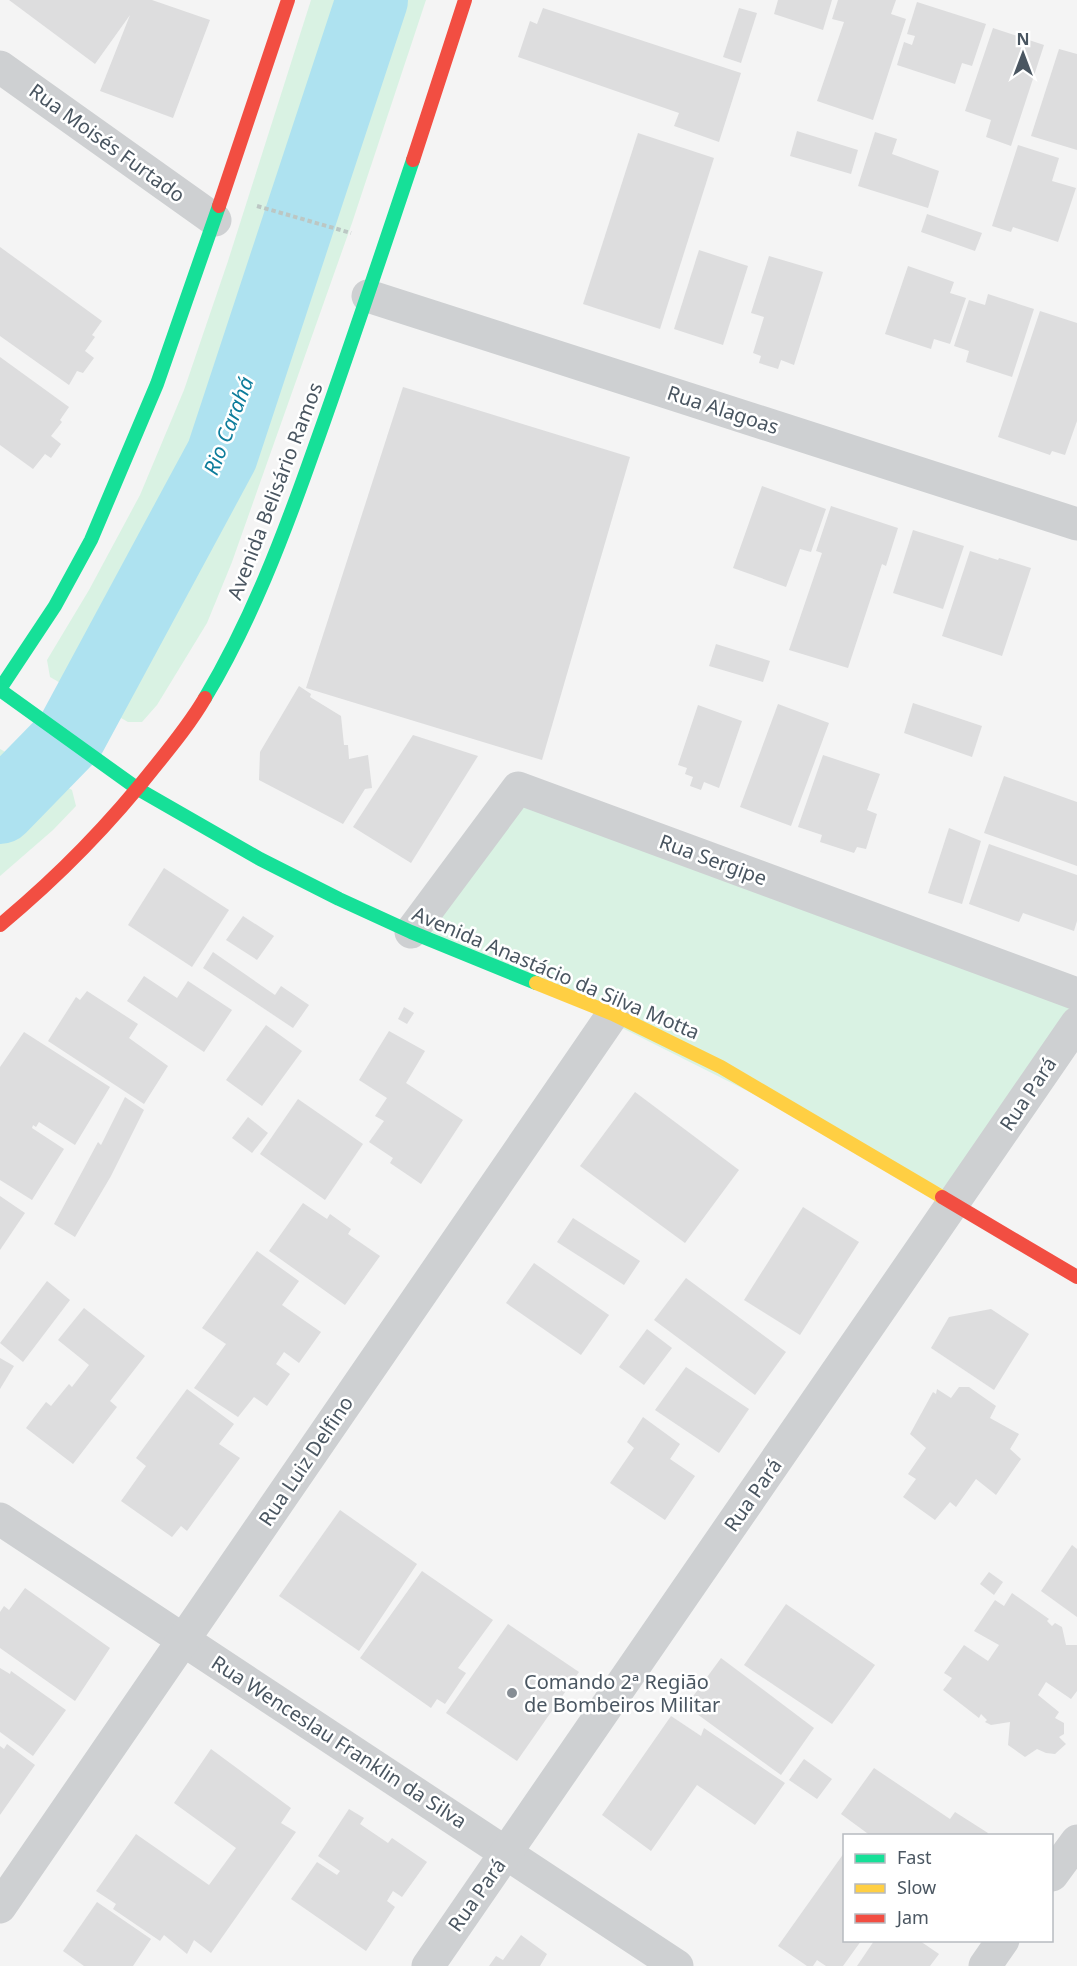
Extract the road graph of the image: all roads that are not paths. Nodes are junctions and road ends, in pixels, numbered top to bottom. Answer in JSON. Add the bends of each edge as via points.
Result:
{"nodes":[{"id":1,"x":288,"y":0,"type":"edge"},
{"id":2,"x":465,"y":0,"type":"edge"},
{"id":3,"x":0,"y":67,"type":"edge"},
{"id":4,"x":214,"y":220,"type":"junction"},
{"id":5,"x":368,"y":296,"type":"junction"},
{"id":6,"x":1077,"y":524,"type":"edge"},
{"id":7,"x":0,"y":690,"type":"edge"},
{"id":8,"x":138,"y":789,"type":"junction"},
{"id":9,"x":0,"y":925,"type":"edge"},
{"id":10,"x":411,"y":932,"type":"junction"},
{"id":11,"x":1077,"y":994,"type":"edge"},
{"id":12,"x":612,"y":1014,"type":"junction"},
{"id":13,"x":1077,"y":1023,"type":"edge"},
{"id":14,"x":953,"y":1203,"type":"junction"},
{"id":15,"x":1077,"y":1277,"type":"edge"},
{"id":16,"x":0,"y":1519,"type":"edge"},
{"id":17,"x":184,"y":1640,"type":"junction"},
{"id":18,"x":1077,"y":1841,"type":"edge"},
{"id":19,"x":506,"y":1853,"type":"junction"},
{"id":20,"x":1053,"y":1874,"type":"edge"},
{"id":21,"x":0,"y":1907,"type":"edge"},
{"id":22,"x":1002,"y":1942,"type":"edge"},
{"id":23,"x":428,"y":1966,"type":"edge"},
{"id":24,"x":677,"y":1966,"type":"edge"},
{"id":25,"x":985,"y":1966,"type":"edge"}],
"edges":[{"from":1,"to":4,"type":"main road"},
{"from":2,"to":5,"type":"main road","name":"Avenida Belisário Ramos"},
{"from":3,"to":4,"type":"street","name":"Rua Moisés Furtado"},
{"from":4,"to":7,"type":"main road","via":[[157,384],[91,540],[56,606]]},
{"from":5,"to":6,"type":"street","name":"Rua Alagoas"},
{"from":5,"to":8,"type":"main road","name":"Avenida Belisário Ramos","via":[[276,554],[235,648],[196,714]]},
{"from":7,"to":8,"type":"main road","name":"Avenida Anastácio da Silva Motta"},
{"from":8,"to":9,"type":"main road","name":"Avenida Belisário Ramos","via":[[84,850]]},
{"from":8,"to":10,"type":"main road","name":"Avenida Anastácio da Silva Motta","via":[[260,859]]},
{"from":10,"to":11,"type":"street","name":"Rua Sergipe","via":[[518,788]]},
{"from":10,"to":12,"type":"main road","name":"Avenida Anastácio da Silva Motta"},
{"from":12,"to":14,"type":"main road","name":"Avenida Anastácio da Silva Motta","via":[[721,1067]]},
{"from":12,"to":17,"type":"street","name":"Rua Luiz Delfino"},
{"from":13,"to":14,"type":"street","name":"Rua Pará"},
{"from":14,"to":15,"type":"main road","name":"Avenida Anastácio da Silva Motta"},
{"from":14,"to":19,"type":"street","name":"Rua Pará"},
{"from":16,"to":17,"type":"street","name":"Rua Wenceslau Franklin da Silva"},
{"from":17,"to":19,"type":"street","name":"Rua Wenceslau Franklin da Silva"},
{"from":17,"to":21,"type":"street","name":"Rua Luiz Delfino"},
{"from":18,"to":20,"type":"street"},
{"from":19,"to":23,"type":"street","name":"Rua Pará"},
{"from":19,"to":24,"type":"street","name":"Rua Wenceslau Franklin da Silva"},
{"from":22,"to":25,"type":"street"}]}
